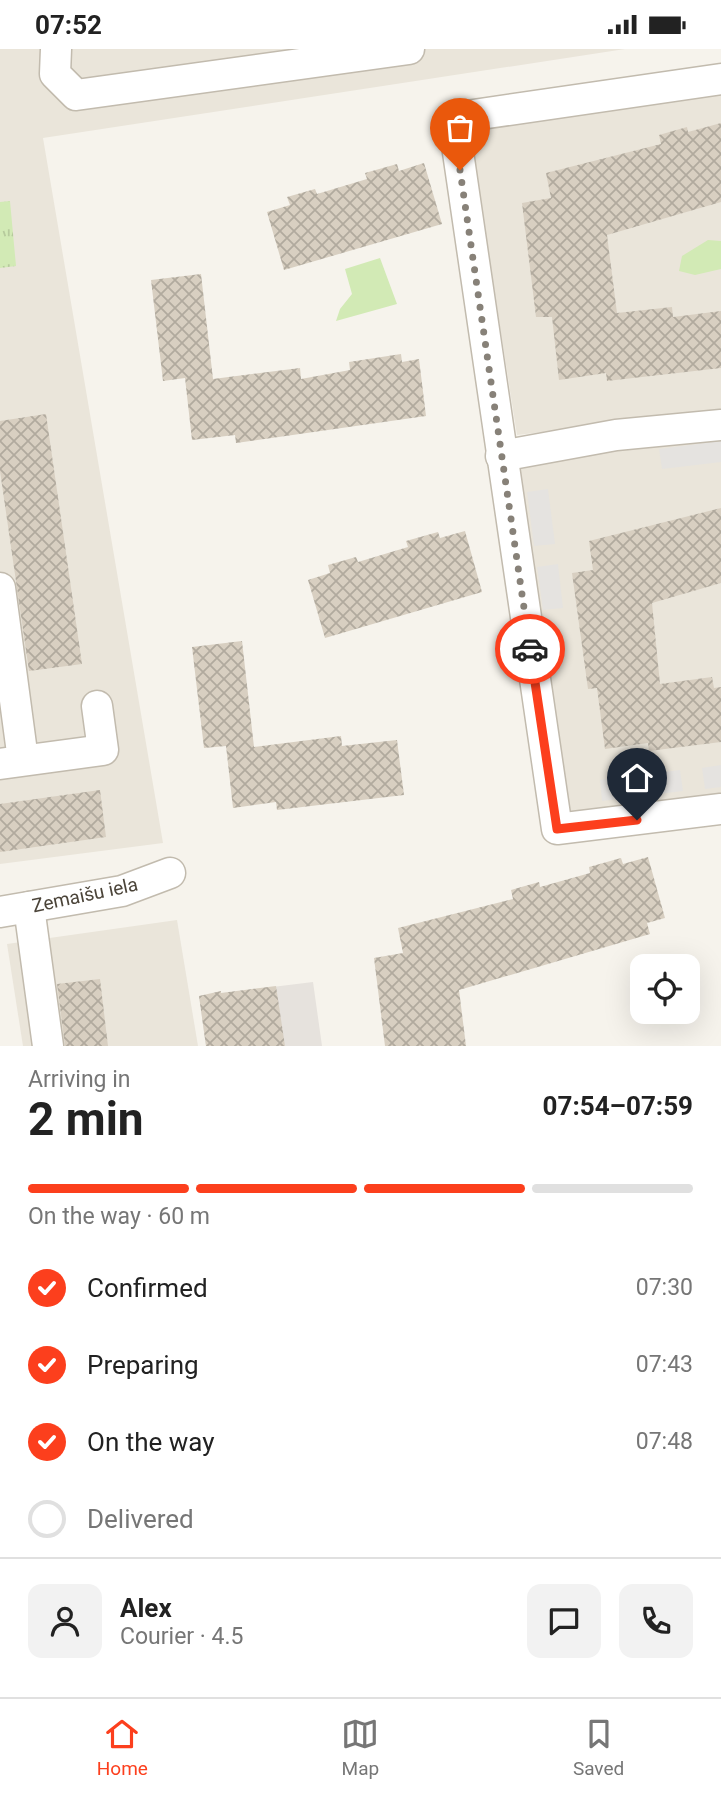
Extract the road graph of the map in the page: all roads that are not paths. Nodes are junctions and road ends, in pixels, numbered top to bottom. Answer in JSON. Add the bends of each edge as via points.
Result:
{"nodes":[{"id":1,"x":56,"y":49,"type":"edge"},
{"id":2,"x":409,"y":49,"type":"edge"},
{"id":3,"x":721,"y":79,"type":"edge"},
{"id":4,"x":721,"y":425,"type":"edge"},
{"id":5,"x":501,"y":456,"type":"junction"},
{"id":6,"x":0,"y":588,"type":"edge"},
{"id":7,"x":97,"y":706,"type":"dead end"},
{"id":8,"x":12,"y":762,"type":"edge"},
{"id":9,"x":721,"y":809,"type":"edge"},
{"id":10,"x":170,"y":873,"type":"dead end"},
{"id":11,"x":29,"y":907,"type":"junction"},
{"id":12,"x":0,"y":912,"type":"edge"},
{"id":13,"x":48,"y":1046,"type":"edge"}],
"edges":[{"from":1,"to":2,"type":"street","via":[[55,74],[76,95]]},
{"from":3,"to":5,"type":"street","via":[[453,118]]},
{"from":4,"to":5,"type":"street","via":[[616,435]]},
{"from":5,"to":9,"type":"street","via":[[557,829]]},
{"from":6,"to":8,"type":"street"},
{"from":7,"to":8,"type":"street","via":[[103,750]]},
{"from":10,"to":11,"type":"street","name":"Zemaišu iela","via":[[122,891]]},
{"from":11,"to":12,"type":"street","name":"Zemaišu iela"},
{"from":11,"to":13,"type":"street"}]}
